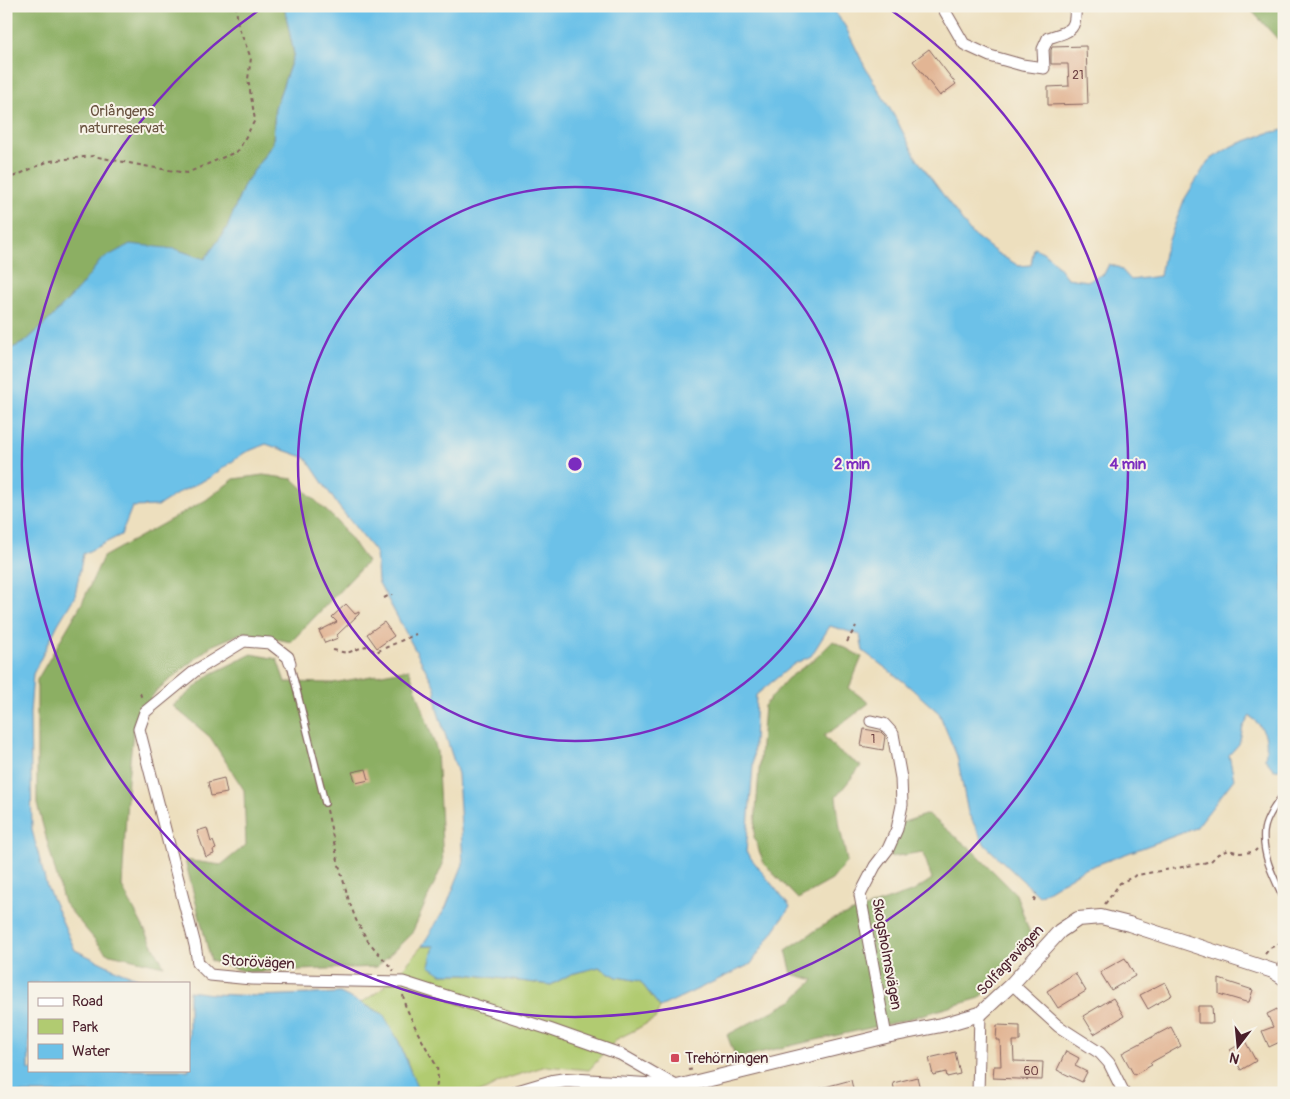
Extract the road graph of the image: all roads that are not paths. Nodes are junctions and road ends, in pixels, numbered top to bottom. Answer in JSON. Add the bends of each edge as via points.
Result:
{"nodes":[{"id":1,"x":942,"y":6,"type":"edge"},
{"id":2,"x":1075,"y":6,"type":"edge"},
{"id":3,"x":290,"y":663,"type":"joint"},
{"id":4,"x":871,"y":721,"type":"dead end"},
{"id":5,"x":1284,"y":794,"type":"edge"},
{"id":6,"x":325,"y":803,"type":"road end"},
{"id":7,"x":1284,"y":899,"type":"edge"},
{"id":8,"x":1282,"y":971,"type":"edge"},
{"id":9,"x":1012,"y":984,"type":"junction"},
{"id":10,"x":980,"y":1014,"type":"junction"},
{"id":11,"x":886,"y":1036,"type":"junction"},
{"id":12,"x":679,"y":1090,"type":"edge"},
{"id":13,"x":516,"y":1093,"type":"edge"},
{"id":14,"x":978,"y":1093,"type":"edge"},
{"id":15,"x":1124,"y":1093,"type":"edge"}],
"edges":[{"from":1,"to":2,"type":"street","via":[[964,44],[990,56],[1044,68],[1043,49],[1048,38],[1072,29],[1076,20]]},
{"from":3,"to":6,"type":"lane"},
{"from":3,"to":12,"type":"street","name":"Storövägen","via":[[288,657],[270,643],[244,641],[195,671],[145,712],[139,729],[198,963],[210,975],[251,979],[403,982],[620,1054]]},
{"from":4,"to":11,"type":"street","name":"Skogsholmsvägen","via":[[884,724],[893,734],[902,796],[897,829],[860,895]]},
{"from":5,"to":7,"type":"lane","via":[[1272,810],[1264,830],[1266,858]]},
{"from":8,"to":9,"type":"street","name":"Solfagravägen","via":[[1098,917],[1078,919],[1060,931]]},
{"from":9,"to":10,"type":"street","name":"Solfagravägen"},
{"from":9,"to":15,"type":"street","via":[[1058,1026],[1100,1053],[1109,1063]]},
{"from":10,"to":11,"type":"street","name":"Solfagravägen"},
{"from":10,"to":14,"type":"street"},
{"from":11,"to":12,"type":"street","name":"Solfagravägen"},
{"from":12,"to":13,"type":"street","name":"Solfagravägen","via":[[566,1080]]}]}
